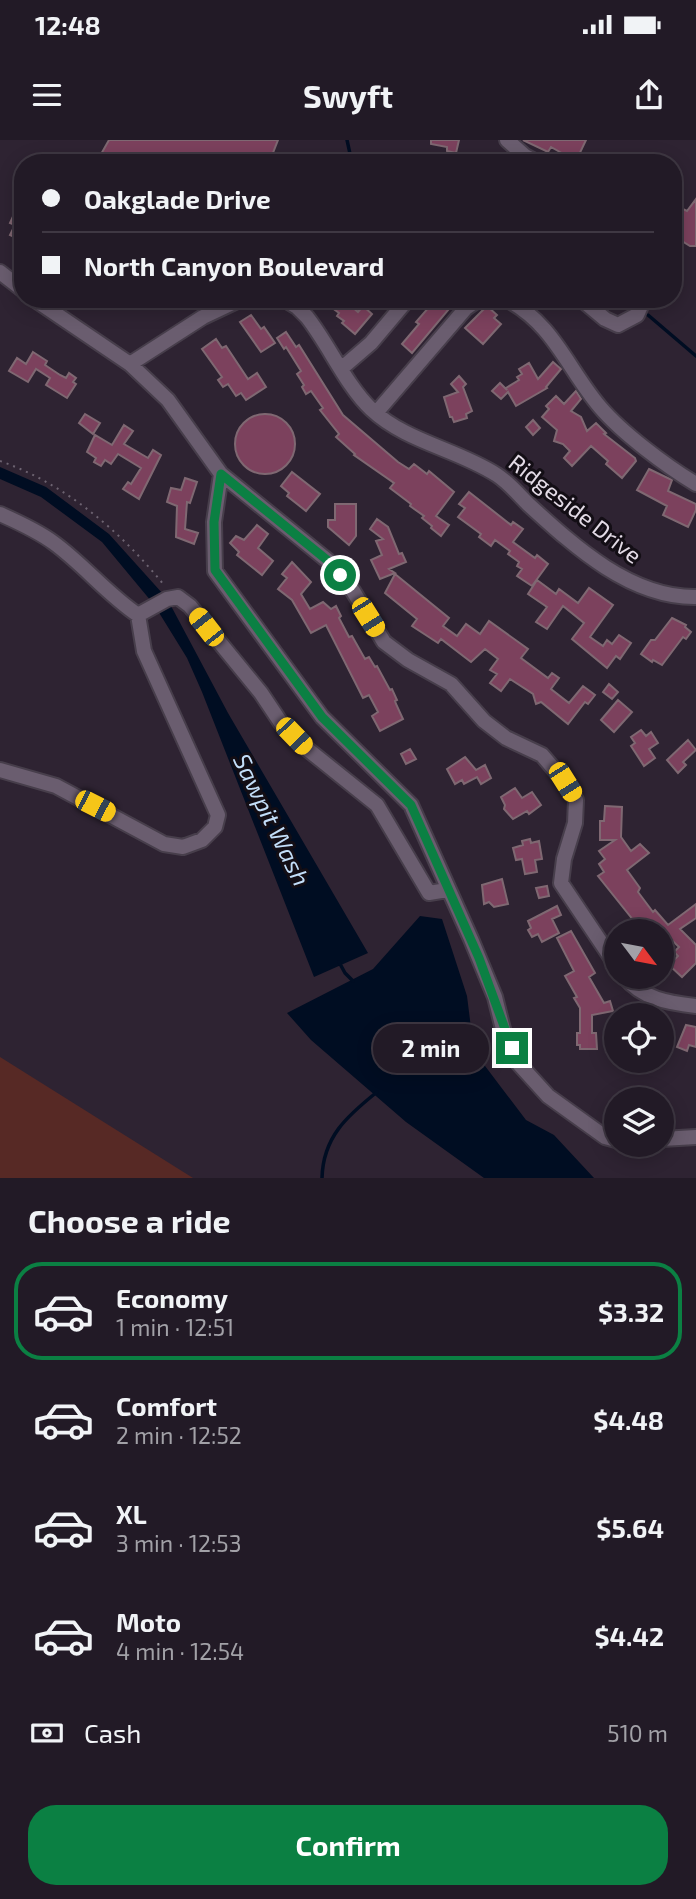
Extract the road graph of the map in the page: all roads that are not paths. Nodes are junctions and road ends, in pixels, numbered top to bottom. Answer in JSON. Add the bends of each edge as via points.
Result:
{"nodes":[{"id":1,"x":507,"y":140,"type":"edge"},
{"id":2,"x":522,"y":154,"type":"edge"},
{"id":3,"x":0,"y":272,"type":"edge"},
{"id":4,"x":14,"y":283,"type":"edge"},
{"id":5,"x":47,"y":308,"type":"edge"},
{"id":6,"x":220,"y":308,"type":"edge"},
{"id":7,"x":298,"y":308,"type":"edge"},
{"id":8,"x":400,"y":308,"type":"edge"},
{"id":9,"x":466,"y":308,"type":"edge"},
{"id":10,"x":522,"y":308,"type":"edge"},
{"id":11,"x":591,"y":308,"type":"edge"},
{"id":12,"x":640,"y":308,"type":"edge"},
{"id":13,"x":130,"y":364,"type":"junction"},
{"id":14,"x":342,"y":368,"type":"junction"},
{"id":15,"x":376,"y":413,"type":"junction"},
{"id":16,"x":221,"y":474,"type":"junction"},
{"id":17,"x":696,"y":484,"type":"edge"},
{"id":18,"x":243,"y":491,"type":"junction"},
{"id":19,"x":216,"y":509,"type":"junction"},
{"id":20,"x":0,"y":514,"type":"edge"},
{"id":21,"x":696,"y":597,"type":"edge"},
{"id":22,"x":138,"y":615,"type":"junction"},
{"id":23,"x":0,"y":770,"type":"edge"},
{"id":24,"x":447,"y":890,"type":"junction"},
{"id":25,"x":604,"y":947,"type":"edge"},
{"id":26,"x":635,"y":989,"type":"edge"},
{"id":27,"x":696,"y":1006,"type":"edge"},
{"id":28,"x":604,"y":1136,"type":"edge"},
{"id":29,"x":696,"y":1137,"type":"edge"},
{"id":30,"x":674,"y":1138,"type":"edge"}],
"edges":[{"from":1,"to":2,"type":"street"},
{"from":3,"to":4,"type":"street"},
{"from":5,"to":13,"type":"street"},
{"from":6,"to":13,"type":"street"},
{"from":7,"to":14,"type":"street","name":"Ridgeside Drive"},
{"from":8,"to":14,"type":"street"},
{"from":9,"to":15,"type":"street"},
{"from":10,"to":17,"type":"street","via":[[553,337],[602,409]]},
{"from":11,"to":12,"type":"street","via":[[618,325],[637,315]]},
{"from":13,"to":16,"type":"street","via":[[168,400]]},
{"from":14,"to":15,"type":"street","name":"Ridgeside Drive"},
{"from":15,"to":21,"type":"street","name":"Ridgeside Drive","via":[[401,430],[497,475],[562,534],[622,579],[643,588]]},
{"from":16,"to":18,"type":"street"},
{"from":16,"to":19,"type":"street"},
{"from":18,"to":19,"type":"street"},
{"from":18,"to":25,"type":"street","via":[[327,560],[353,591],[384,642],[451,684],[484,721],[506,738],[542,755],[565,782],[576,800],[561,883]]},
{"from":19,"to":24,"type":"street","via":[[215,570],[322,717],[411,805]]},
{"from":20,"to":22,"type":"street","via":[[52,542]]},
{"from":22,"to":23,"type":"street","via":[[144,651],[218,815],[215,827],[184,847],[164,844],[56,786]]},
{"from":22,"to":24,"type":"street","via":[[166,601],[190,606],[281,723],[377,805],[429,893]]},
{"from":24,"to":28,"type":"street","via":[[519,1064],[548,1096]]},
{"from":26,"to":27,"type":"street","via":[[659,1000]]},
{"from":29,"to":30,"type":"street"}]}
